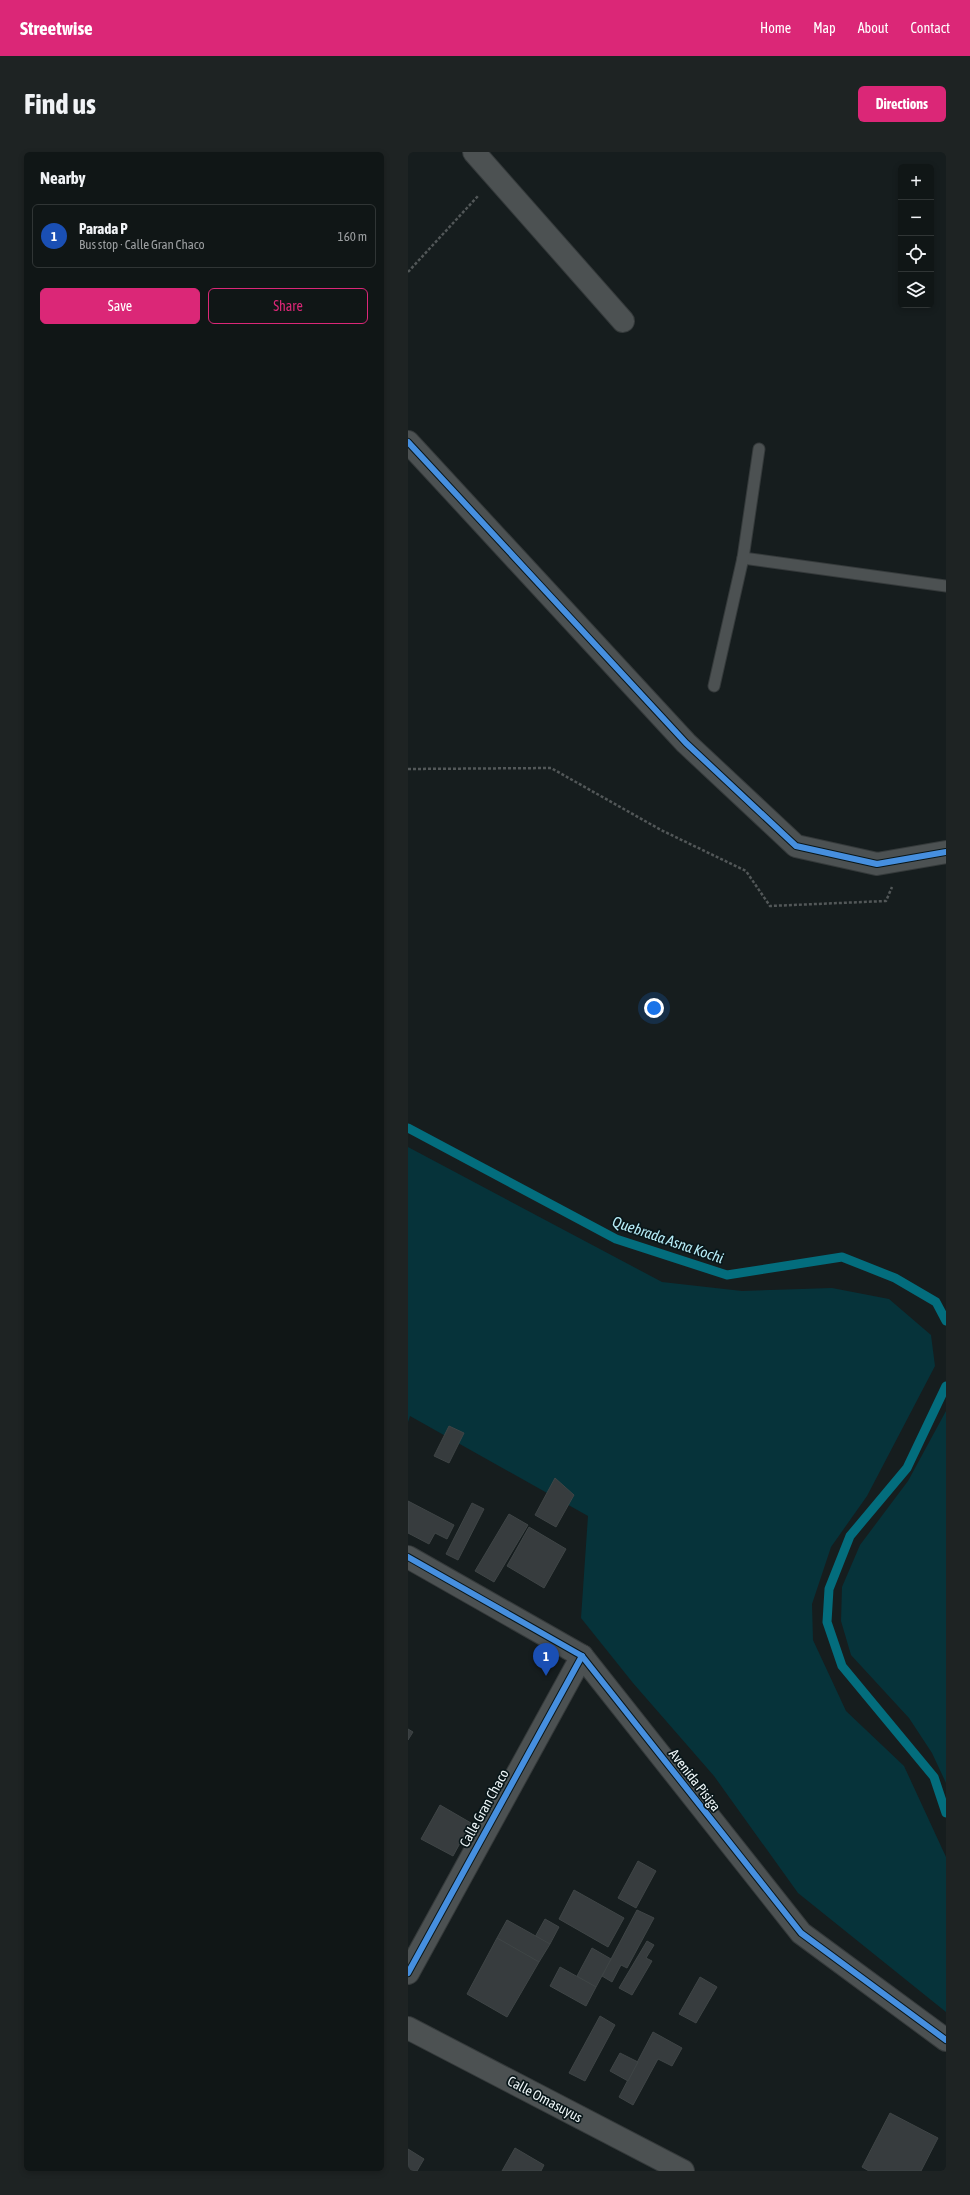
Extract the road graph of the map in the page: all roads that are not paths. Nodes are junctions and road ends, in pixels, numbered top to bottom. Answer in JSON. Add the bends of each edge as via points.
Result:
{"nodes":[{"id":1,"x":474,"y":152,"type":"edge"},
{"id":2,"x":623,"y":321,"type":"dead end"},
{"id":3,"x":408,"y":442,"type":"edge"},
{"id":4,"x":759,"y":449,"type":"dead end"},
{"id":5,"x":743,"y":558,"type":"junction"},
{"id":6,"x":946,"y":586,"type":"edge"},
{"id":7,"x":714,"y":686,"type":"dead end"},
{"id":8,"x":946,"y":852,"type":"edge"},
{"id":9,"x":408,"y":1557,"type":"edge"},
{"id":10,"x":582,"y":1656,"type":"junction"},
{"id":11,"x":408,"y":1972,"type":"edge"},
{"id":12,"x":408,"y":2028,"type":"edge"},
{"id":13,"x":946,"y":2040,"type":"edge"},
{"id":14,"x":683,"y":2171,"type":"edge"}],
"edges":[{"from":1,"to":2,"type":"street"},
{"from":3,"to":8,"type":"street","via":[[686,743],[796,846],[878,864]]},
{"from":4,"to":5,"type":"lane"},
{"from":5,"to":6,"type":"lane"},
{"from":5,"to":7,"type":"lane"},
{"from":9,"to":10,"type":"street","name":"Avenida Pisiga"},
{"from":10,"to":11,"type":"street","name":"Calle Gran Chaco"},
{"from":10,"to":13,"type":"street","name":"Avenida Pisiga","via":[[802,1933]]},
{"from":12,"to":14,"type":"street","name":"Calle Omasuyus"}]}
